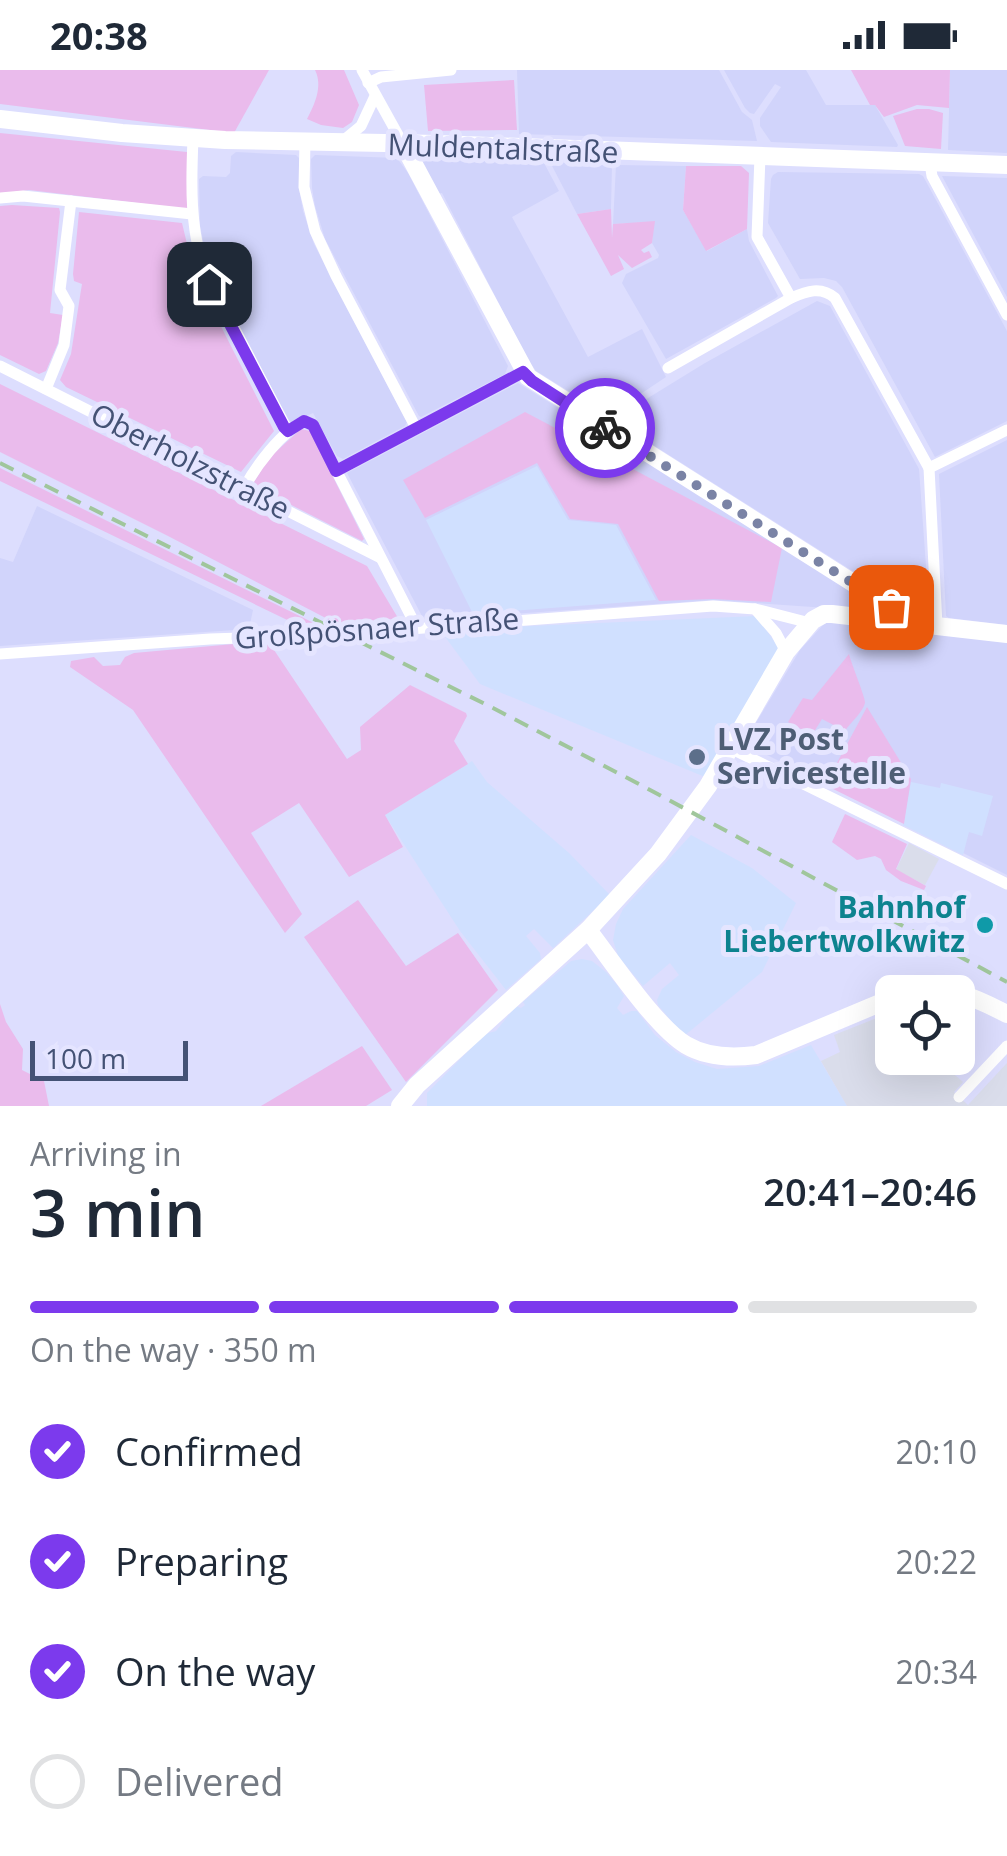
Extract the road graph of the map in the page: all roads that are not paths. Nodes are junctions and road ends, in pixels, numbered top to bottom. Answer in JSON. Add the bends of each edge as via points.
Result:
{"nodes":[{"id":1,"x":362,"y":70,"type":"edge"},
{"id":2,"x":452,"y":70,"type":"edge"},
{"id":3,"x":368,"y":83,"type":"junction"},
{"id":4,"x":375,"y":96,"type":"junction"},
{"id":5,"x":0,"y":119,"type":"edge"},
{"id":6,"x":193,"y":139,"type":"junction"},
{"id":7,"x":305,"y":142,"type":"junction"},
{"id":8,"x":338,"y":144,"type":"junction"},
{"id":9,"x":403,"y":144,"type":"junction"},
{"id":10,"x":760,"y":156,"type":"junction"},
{"id":11,"x":930,"y":163,"type":"junction"},
{"id":12,"x":1007,"y":165,"type":"edge"},
{"id":13,"x":0,"y":198,"type":"edge"},
{"id":14,"x":71,"y":200,"type":"junction"},
{"id":15,"x":192,"y":214,"type":"junction"},
{"id":16,"x":791,"y":298,"type":"junction"},
{"id":17,"x":1007,"y":316,"type":"edge"},
{"id":18,"x":0,"y":366,"type":"edge"},
{"id":19,"x":668,"y":368,"type":"dead end"},
{"id":20,"x":523,"y":372,"type":"junction"},
{"id":21,"x":46,"y":389,"type":"junction"},
{"id":22,"x":416,"y":428,"type":"junction"},
{"id":23,"x":1007,"y":430,"type":"edge"},
{"id":24,"x":288,"y":431,"type":"junction"},
{"id":25,"x":929,"y":468,"type":"junction"},
{"id":26,"x":336,"y":471,"type":"junction"},
{"id":27,"x":244,"y":488,"type":"junction"},
{"id":28,"x":379,"y":557,"type":"junction"},
{"id":29,"x":755,"y":608,"type":"junction"},
{"id":30,"x":905,"y":621,"type":"junction"},
{"id":31,"x":810,"y":623,"type":"junction"},
{"id":32,"x":937,"y":626,"type":"junction"},
{"id":33,"x":417,"y":628,"type":"junction"},
{"id":34,"x":1007,"y":634,"type":"edge"},
{"id":35,"x":786,"y":652,"type":"junction"},
{"id":36,"x":0,"y":654,"type":"edge"},
{"id":37,"x":730,"y":748,"type":"junction"},
{"id":38,"x":1007,"y":884,"type":"edge"},
{"id":39,"x":588,"y":930,"type":"junction"},
{"id":40,"x":975,"y":1000,"type":"edge"},
{"id":41,"x":875,"y":1005,"type":"edge"},
{"id":42,"x":1007,"y":1014,"type":"edge"},
{"id":43,"x":1007,"y":1046,"type":"edge"},
{"id":44,"x":959,"y":1097,"type":"dead end"},
{"id":45,"x":400,"y":1106,"type":"edge"}],
"edges":[{"from":1,"to":3,"type":"street"},
{"from":2,"to":3,"type":"street"},
{"from":3,"to":4,"type":"street"},
{"from":4,"to":8,"type":"street","via":[[361,126]]},
{"from":4,"to":9,"type":"street"},
{"from":5,"to":6,"type":"street","name":"Muldentalstraße"},
{"from":6,"to":7,"type":"street","name":"Muldentalstraße"},
{"from":6,"to":15,"type":"street"},
{"from":7,"to":8,"type":"street","name":"Muldentalstraße"},
{"from":7,"to":22,"type":"street","via":[[304,187],[316,231]]},
{"from":8,"to":9,"type":"street","name":"Muldentalstraße"},
{"from":9,"to":10,"type":"street","name":"Muldentalstraße"},
{"from":9,"to":20,"type":"street"},
{"from":10,"to":11,"type":"street","name":"Muldentalstraße"},
{"from":10,"to":16,"type":"street","via":[[758,237]]},
{"from":11,"to":12,"type":"street","name":"Muldentalstraße"},
{"from":11,"to":17,"type":"street"},
{"from":13,"to":14,"type":"street"},
{"from":14,"to":15,"type":"street"},
{"from":14,"to":21,"type":"street","via":[[60,290],[69,306],[64,345]]},
{"from":15,"to":24,"type":"street","via":[[209,284]]},
{"from":16,"to":19,"type":"street"},
{"from":16,"to":25,"type":"street","via":[[814,290],[835,298]]},
{"from":18,"to":21,"type":"street","name":"Oberholzstraße"},
{"from":20,"to":22,"type":"street"},
{"from":20,"to":30,"type":"street"},
{"from":21,"to":27,"type":"street","name":"Oberholzstraße"},
{"from":22,"to":26,"type":"street"},
{"from":23,"to":25,"type":"street"},
{"from":24,"to":26,"type":"street","via":[[304,421],[313,425]]},
{"from":24,"to":27,"type":"street"},
{"from":25,"to":32,"type":"street"},
{"from":26,"to":28,"type":"street"},
{"from":27,"to":28,"type":"street","name":"Oberholzstraße"},
{"from":28,"to":33,"type":"street"},
{"from":29,"to":31,"type":"street","name":"Großpösnaer Straße"},
{"from":29,"to":33,"type":"street","name":"Großpösnaer Straße"},
{"from":29,"to":35,"type":"street"},
{"from":30,"to":31,"type":"street","via":[[832,614]]},
{"from":30,"to":32,"type":"street"},
{"from":31,"to":35,"type":"street"},
{"from":32,"to":34,"type":"street"},
{"from":33,"to":36,"type":"street","name":"Großpösnaer Straße"},
{"from":35,"to":37,"type":"street"},
{"from":37,"to":38,"type":"street"},
{"from":37,"to":39,"type":"street","via":[[658,854]]},
{"from":39,"to":41,"type":"street","via":[[664,1026],[712,1055],[756,1055]]},
{"from":39,"to":45,"type":"street"},
{"from":40,"to":42,"type":"street"},
{"from":43,"to":44,"type":"street"}]}
